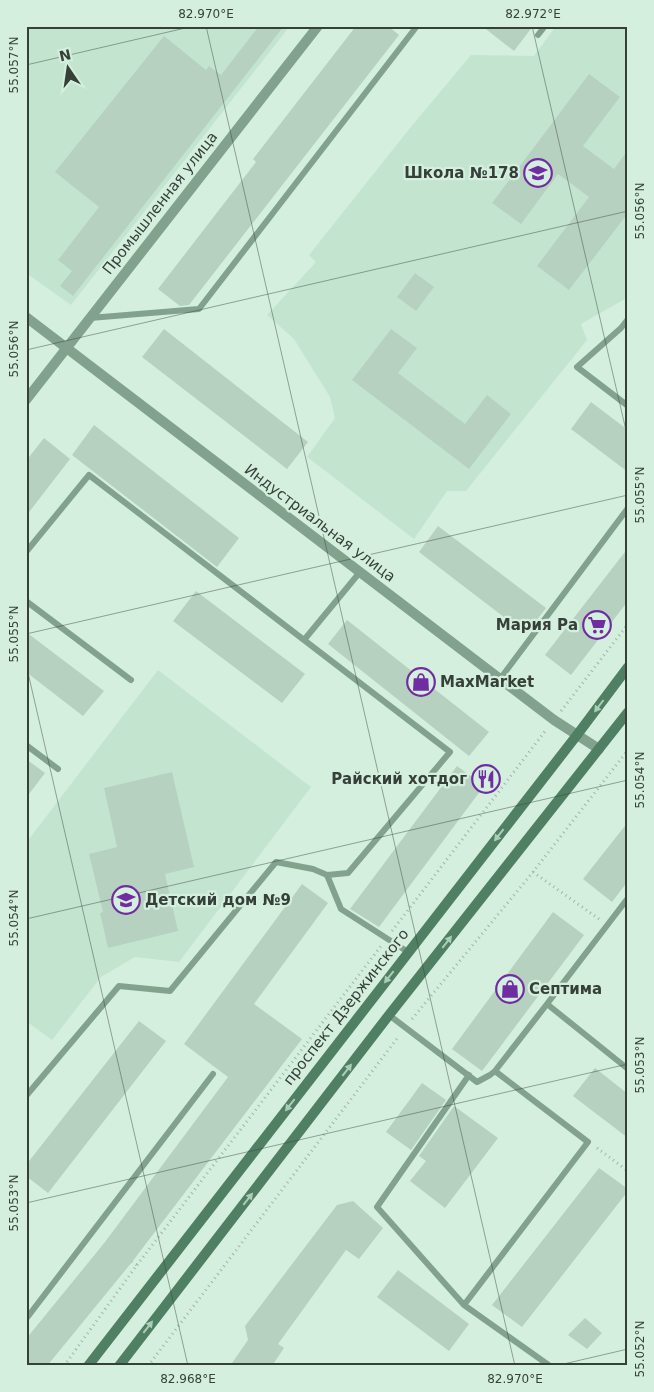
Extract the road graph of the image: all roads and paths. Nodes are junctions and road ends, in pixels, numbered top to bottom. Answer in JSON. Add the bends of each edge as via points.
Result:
{"nodes":[{"id":1,"x":318,"y":26,"type":"edge"},
{"id":2,"x":417,"y":26,"type":"edge"},
{"id":3,"x":545,"y":26,"type":"edge"},
{"id":4,"x":538,"y":35,"type":"dead end"},
{"id":5,"x":26,"y":317,"type":"edge"},
{"id":6,"x":89,"y":318,"type":"junction"},
{"id":7,"x":628,"y":319,"type":"edge"},
{"id":8,"x":66,"y":347,"type":"junction"},
{"id":9,"x":26,"y":400,"type":"edge"},
{"id":10,"x":628,"y":406,"type":"edge"},
{"id":11,"x":628,"y":508,"type":"edge"},
{"id":12,"x":26,"y":552,"type":"edge"},
{"id":13,"x":360,"y":572,"type":"junction"},
{"id":14,"x":26,"y":601,"type":"edge"},
{"id":15,"x":304,"y":640,"type":"junction"},
{"id":16,"x":628,"y":667,"type":"edge"},
{"id":17,"x":500,"y":679,"type":"junction"},
{"id":18,"x":132,"y":680,"type":"dead end"},
{"id":19,"x":628,"y":712,"type":"edge"},
{"id":20,"x":577,"y":735,"type":"junction"},
{"id":21,"x":26,"y":745,"type":"edge"},
{"id":22,"x":599,"y":749,"type":"junction"},
{"id":23,"x":628,"y":750,"type":"edge"},
{"id":24,"x":58,"y":768,"type":"dead end"},
{"id":25,"x":533,"y":872,"type":"junction"},
{"id":26,"x":327,"y":875,"type":"junction"},
{"id":27,"x":628,"y":898,"type":"edge"},
{"id":28,"x":607,"y":925,"type":"junction"},
{"id":29,"x":408,"y":952,"type":"junction"},
{"id":30,"x":547,"y":1004,"type":"junction"},
{"id":31,"x":389,"y":1015,"type":"junction"},
{"id":32,"x":405,"y":1028,"type":"junction"},
{"id":33,"x":628,"y":1069,"type":"edge"},
{"id":34,"x":495,"y":1071,"type":"junction"},
{"id":35,"x":213,"y":1074,"type":"dead end"},
{"id":36,"x":469,"y":1075,"type":"junction"},
{"id":37,"x":26,"y":1096,"type":"edge"},
{"id":38,"x":588,"y":1142,"type":"junction"},
{"id":39,"x":628,"y":1171,"type":"edge"},
{"id":40,"x":132,"y":1262,"type":"dead end"},
{"id":41,"x":464,"y":1305,"type":"junction"},
{"id":42,"x":26,"y":1319,"type":"edge"},
{"id":43,"x":64,"y":1366,"type":"edge"},
{"id":44,"x":88,"y":1366,"type":"edge"},
{"id":45,"x":118,"y":1366,"type":"edge"},
{"id":46,"x":148,"y":1366,"type":"edge"},
{"id":47,"x":550,"y":1366,"type":"edge"}],
"edges":[{"from":1,"to":6,"type":"street","name":"Промышленная улица"},
{"from":2,"to":6,"type":"lane","via":[[199,308]]},
{"from":3,"to":4,"type":"lane"},
{"from":5,"to":8,"type":"street","name":"Индустриальная улица"},
{"from":6,"to":8,"type":"street","name":"Промышленная улица"},
{"from":7,"to":10,"type":"lane","via":[[577,366]]},
{"from":8,"to":9,"type":"street","name":"Промышленная улица"},
{"from":8,"to":13,"type":"street","name":"Индустриальная улица"},
{"from":11,"to":17,"type":"lane"},
{"from":12,"to":15,"type":"lane","via":[[89,475]]},
{"from":13,"to":15,"type":"lane"},
{"from":13,"to":17,"type":"street","name":"Индустриальная улица"},
{"from":14,"to":18,"type":"lane"},
{"from":15,"to":26,"type":"lane","via":[[450,752],[348,873]]},
{"from":16,"to":20,"type":"main road","name":"проспект Дзержинского","one_way":true},
{"from":17,"to":20,"type":"street","name":"Индустриальная улица"},
{"from":19,"to":22,"type":"main road"},
{"from":20,"to":22,"type":"street","name":"Индустриальная улица"},
{"from":20,"to":29,"type":"main road","name":"проспект Дзержинского","one_way":true},
{"from":21,"to":24,"type":"lane"},
{"from":31,"to":22,"type":"main road","one_way":true},
{"from":23,"to":25,"type":"path"},
{"from":25,"to":28,"type":"path"},
{"from":25,"to":32,"type":"path"},
{"from":26,"to":29,"type":"lane","via":[[341,909]]},
{"from":26,"to":37,"type":"lane","via":[[276,862],[170,991],[119,986]]},
{"from":27,"to":28,"type":"lane"},
{"from":28,"to":30,"type":"lane"},
{"from":29,"to":44,"type":"main road","name":"проспект Дзержинского","one_way":true},
{"from":30,"to":33,"type":"lane"},
{"from":30,"to":34,"type":"lane"},
{"from":31,"to":32,"type":"lane"},
{"from":45,"to":31,"type":"main road","one_way":true},
{"from":32,"to":36,"type":"lane"},
{"from":32,"to":46,"type":"path"},
{"from":34,"to":36,"type":"lane","via":[[476,1082]]},
{"from":34,"to":38,"type":"lane"},
{"from":35,"to":42,"type":"lane"},
{"from":36,"to":41,"type":"lane","via":[[377,1207]]},
{"from":38,"to":39,"type":"path"},
{"from":38,"to":41,"type":"lane"},
{"from":40,"to":43,"type":"path","via":[[137,1265]]},
{"from":41,"to":47,"type":"lane"}]}
